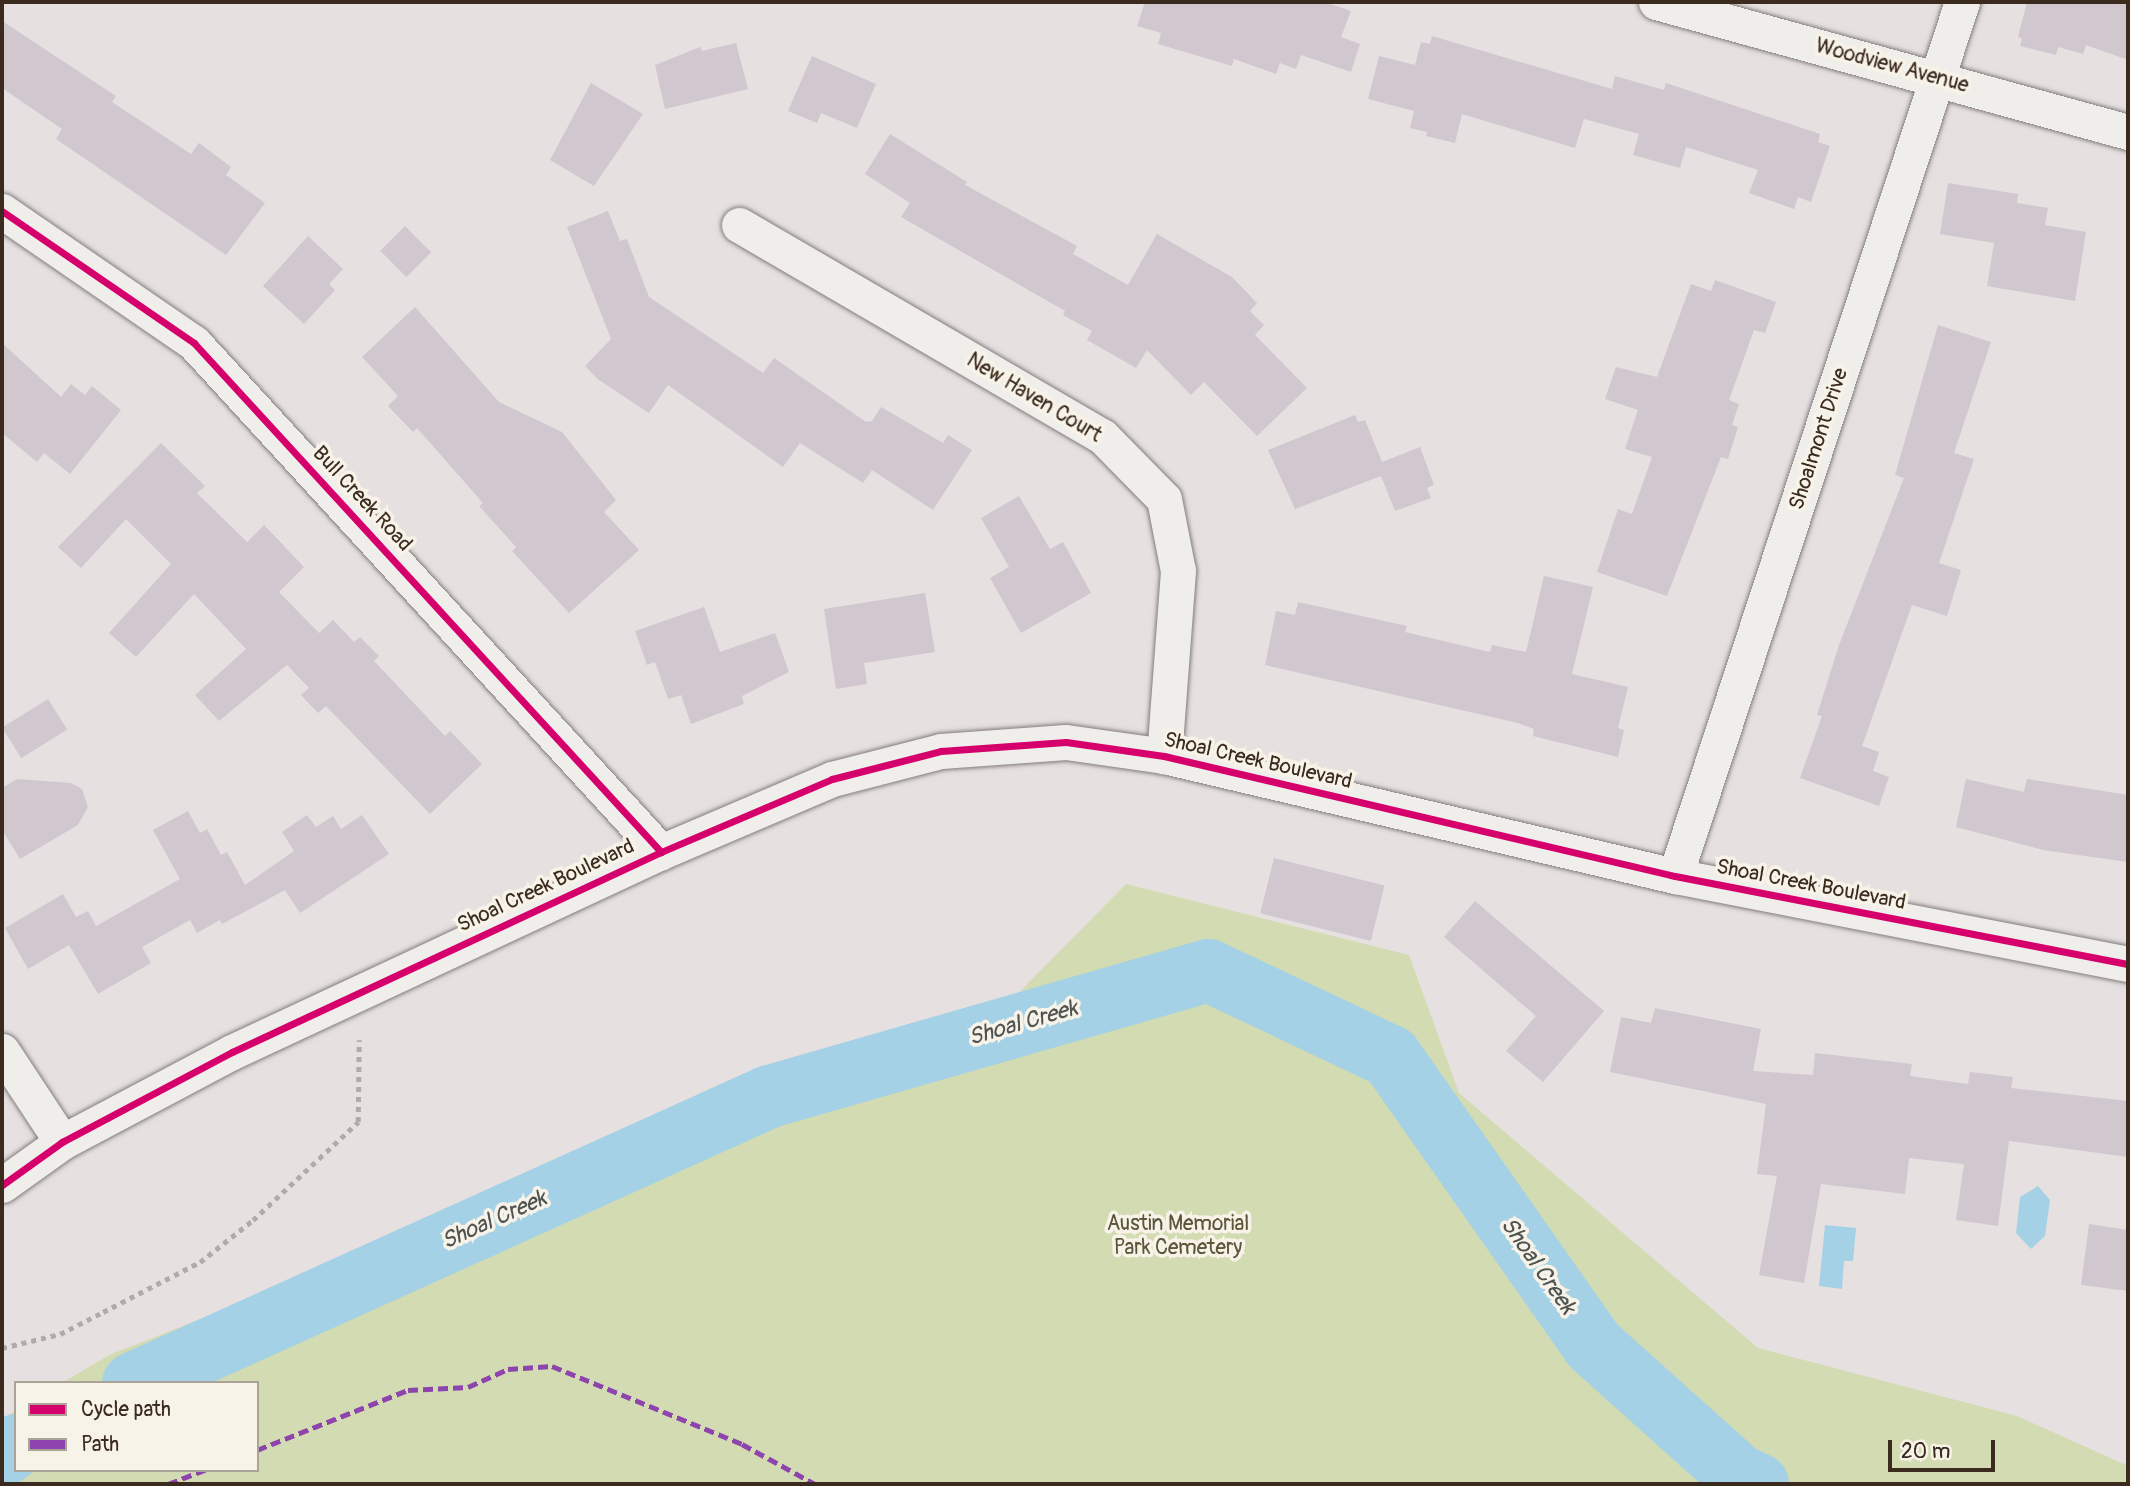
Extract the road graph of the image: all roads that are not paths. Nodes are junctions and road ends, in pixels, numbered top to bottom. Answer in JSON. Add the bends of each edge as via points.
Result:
{"nodes":[{"id":1,"x":1656,"y":2,"type":"edge"},
{"id":2,"x":1962,"y":2,"type":"edge"},
{"id":3,"x":1938,"y":78,"type":"junction"},
{"id":4,"x":2128,"y":132,"type":"edge"},
{"id":5,"x":2,"y":211,"type":"edge"},
{"id":6,"x":739,"y":226,"type":"dead end"},
{"id":7,"x":1164,"y":756,"type":"junction"},
{"id":8,"x":662,"y":852,"type":"junction"},
{"id":9,"x":1675,"y":876,"type":"junction"},
{"id":10,"x":2128,"y":964,"type":"edge"},
{"id":11,"x":2,"y":1051,"type":"edge"},
{"id":12,"x":62,"y":1142,"type":"junction"},
{"id":13,"x":2,"y":1185,"type":"edge"}],
"edges":[{"from":1,"to":3,"type":"street","name":"Woodview Avenue"},
{"from":2,"to":3,"type":"street","name":"Shoalmont Drive"},
{"from":3,"to":4,"type":"street","name":"Woodview Avenue"},
{"from":3,"to":9,"type":"street","name":"Shoalmont Drive"},
{"from":5,"to":8,"type":"street","name":"Bull Creek Road","via":[[194,343]]},
{"from":6,"to":7,"type":"street","name":"New Haven Court","via":[[1102,436],[1164,499],[1178,571]]},
{"from":7,"to":8,"type":"street","name":"Shoal Creek Boulevard","via":[[1066,743],[941,751],[832,779]]},
{"from":7,"to":9,"type":"street","name":"Shoal Creek Boulevard"},
{"from":8,"to":12,"type":"street","name":"Shoal Creek Boulevard","via":[[232,1052]]},
{"from":9,"to":10,"type":"street","name":"Shoal Creek Boulevard"},
{"from":11,"to":12,"type":"street"},
{"from":12,"to":13,"type":"street","name":"Shoal Creek Boulevard"}]}
